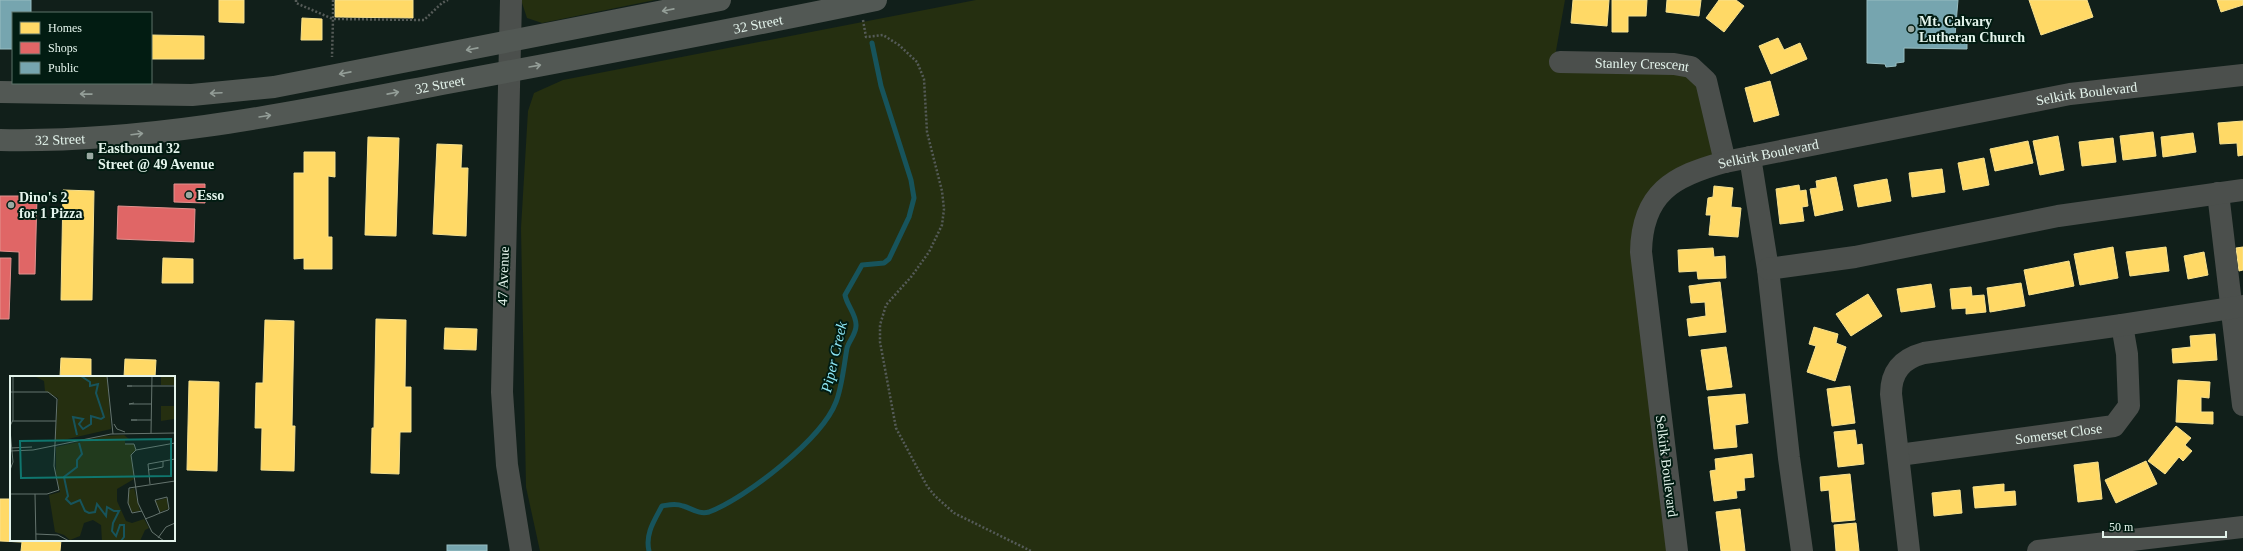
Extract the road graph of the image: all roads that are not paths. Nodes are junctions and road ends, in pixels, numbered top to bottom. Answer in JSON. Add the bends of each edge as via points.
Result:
{"nodes":[{"id":1,"x":511,"y":0,"type":"edge"},
{"id":2,"x":720,"y":0,"type":"edge"},
{"id":3,"x":869,"y":7,"type":"edge"},
{"id":4,"x":510,"y":41,"type":"junction"},
{"id":5,"x":1560,"y":62,"type":"dead end"},
{"id":6,"x":509,"y":71,"type":"junction"},
{"id":7,"x":2243,"y":75,"type":"edge"},
{"id":8,"x":0,"y":92,"type":"edge"},
{"id":9,"x":53,"y":94,"type":"junction"},
{"id":10,"x":0,"y":106,"type":"edge"},
{"id":11,"x":0,"y":140,"type":"edge"},
{"id":12,"x":1750,"y":157,"type":"junction"},
{"id":13,"x":1725,"y":162,"type":"junction"},
{"id":14,"x":2243,"y":190,"type":"edge"},
{"id":15,"x":2218,"y":193,"type":"junction"},
{"id":16,"x":1768,"y":269,"type":"junction"},
{"id":17,"x":2237,"y":306,"type":"edge"},
{"id":18,"x":2122,"y":325,"type":"junction"},
{"id":19,"x":2243,"y":404,"type":"edge"},
{"id":20,"x":1899,"y":455,"type":"junction"},
{"id":21,"x":2243,"y":527,"type":"edge"},
{"id":22,"x":521,"y":551,"type":"edge"},
{"id":23,"x":1678,"y":551,"type":"edge"},
{"id":24,"x":1802,"y":551,"type":"edge"},
{"id":25,"x":1910,"y":551,"type":"edge"},
{"id":26,"x":2038,"y":551,"type":"edge"}],
"edges":[{"from":1,"to":4,"type":"street","name":"47 Avenue"},
{"from":2,"to":4,"type":"main road","name":"32 Street","one_way":true},
{"from":6,"to":3,"type":"main road","name":"32 Street","one_way":true},
{"from":4,"to":6,"type":"street","name":"47 Avenue"},
{"from":4,"to":9,"type":"main road","name":"32 Street","one_way":true,"via":[[274,87],[192,95]]},
{"from":5,"to":13,"type":"street","name":"Stanley Crescent","via":[[1674,64],[1691,67],[1702,76],[1708,87]]},
{"from":11,"to":6,"type":"main road","name":"32 Street","one_way":true,"via":[[102,138],[186,128],[323,106]]},
{"from":6,"to":22,"type":"street","name":"47 Avenue","via":[[502,392],[507,465]]},
{"from":7,"to":12,"type":"street","name":"Selkirk Boulevard","via":[[2062,96]]},
{"from":8,"to":9,"type":"main road","name":"32 Street"},
{"from":9,"to":10,"type":"main road","via":[[25,103]]},
{"from":12,"to":13,"type":"street","name":"Selkirk Boulevard"},
{"from":12,"to":16,"type":"street"},
{"from":13,"to":23,"type":"street","name":"Selkirk Boulevard","via":[[1696,170],[1665,187],[1648,213],[1641,238],[1651,347]]},
{"from":14,"to":15,"type":"street"},
{"from":15,"to":16,"type":"street","via":[[2058,216],[1855,257]]},
{"from":15,"to":17,"type":"street"},
{"from":16,"to":24,"type":"street"},
{"from":17,"to":18,"type":"street"},
{"from":17,"to":19,"type":"street"},
{"from":18,"to":20,"type":"street","via":[[1924,352],[1907,359],[1894,373],[1891,382]]},
{"from":18,"to":20,"type":"street","name":"Somerset Close","via":[[2128,354],[2129,406],[2114,426]]},
{"from":20,"to":25,"type":"street"},
{"from":21,"to":26,"type":"street"}]}
